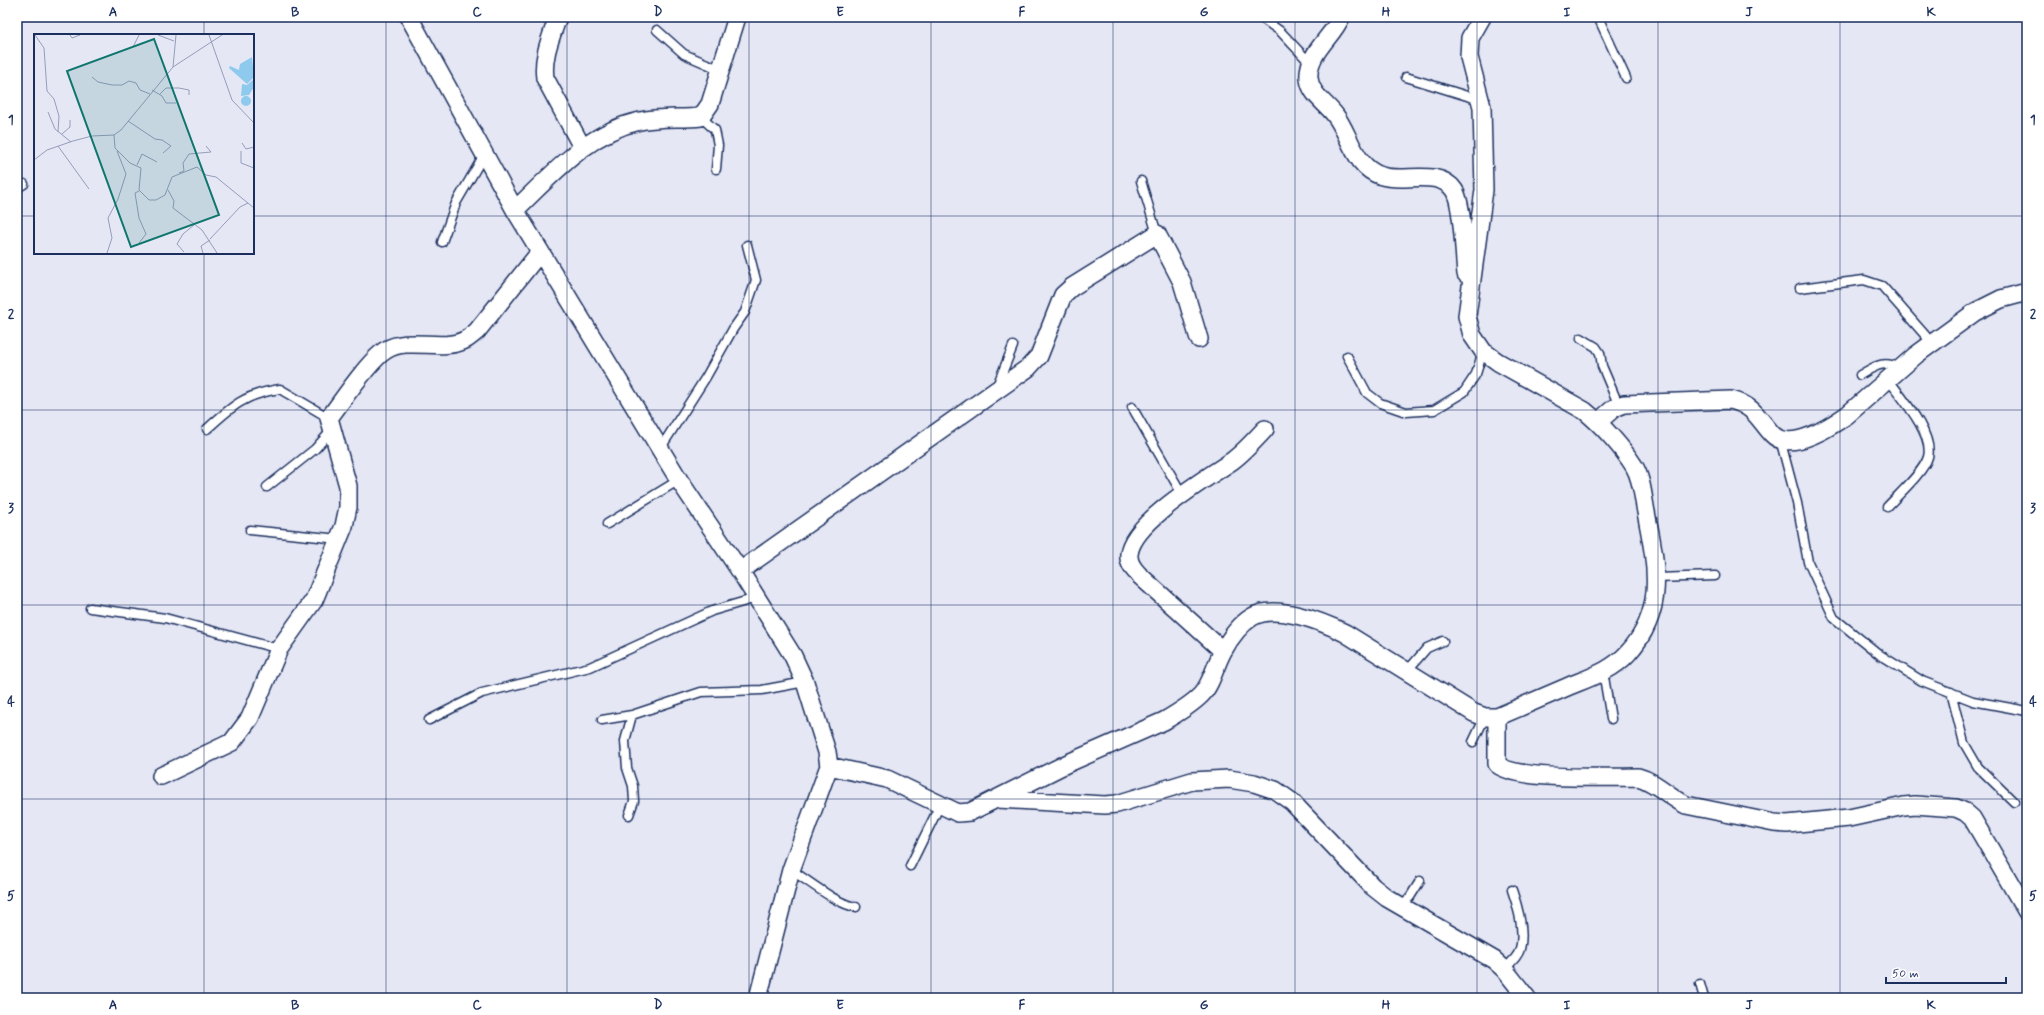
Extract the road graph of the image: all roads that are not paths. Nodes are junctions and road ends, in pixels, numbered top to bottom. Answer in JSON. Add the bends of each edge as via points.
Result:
{"nodes":[{"id":1,"x":409,"y":17,"type":"edge"},
{"id":2,"x":558,"y":17,"type":"edge"},
{"id":3,"x":737,"y":17,"type":"edge"},
{"id":4,"x":1260,"y":17,"type":"edge"},
{"id":5,"x":1341,"y":17,"type":"edge"},
{"id":6,"x":1482,"y":17,"type":"edge"},
{"id":7,"x":1598,"y":17,"type":"edge"},
{"id":8,"x":657,"y":30,"type":"dead end"},
{"id":9,"x":1311,"y":64,"type":"junction"},
{"id":10,"x":721,"y":70,"type":"junction"},
{"id":11,"x":1406,"y":77,"type":"dead end"},
{"id":12,"x":1626,"y":78,"type":"dead end"},
{"id":13,"x":1481,"y":100,"type":"junction"},
{"id":14,"x":701,"y":117,"type":"junction"},
{"id":15,"x":582,"y":147,"type":"junction"},
{"id":16,"x":484,"y":154,"type":"junction"},
{"id":17,"x":716,"y":169,"type":"dead end"},
{"id":18,"x":1141,"y":181,"type":"dead end"},
{"id":19,"x":515,"y":210,"type":"junction"},
{"id":20,"x":1157,"y":234,"type":"junction"},
{"id":21,"x":442,"y":242,"type":"dead end"},
{"id":22,"x":747,"y":245,"type":"dead end"},
{"id":23,"x":540,"y":252,"type":"junction"},
{"id":24,"x":1800,"y":288,"type":"dead end"},
{"id":25,"x":2027,"y":292,"type":"edge"},
{"id":26,"x":1468,"y":300,"type":"junction"},
{"id":27,"x":1581,"y":338,"type":"dead end"},
{"id":28,"x":1199,"y":339,"type":"dead end"},
{"id":29,"x":1932,"y":343,"type":"junction"},
{"id":30,"x":1013,"y":346,"type":"dead end"},
{"id":31,"x":1483,"y":351,"type":"junction"},
{"id":32,"x":1347,"y":356,"type":"dead end"},
{"id":33,"x":1901,"y":368,"type":"junction"},
{"id":34,"x":1860,"y":375,"type":"dead end"},
{"id":35,"x":1888,"y":379,"type":"junction"},
{"id":36,"x":995,"y":391,"type":"junction"},
{"id":37,"x":1619,"y":406,"type":"junction"},
{"id":38,"x":1132,"y":407,"type":"dead end"},
{"id":39,"x":1598,"y":422,"type":"junction"},
{"id":40,"x":331,"y":424,"type":"junction"},
{"id":41,"x":1265,"y":429,"type":"dead end"},
{"id":42,"x":207,"y":430,"type":"dead end"},
{"id":43,"x":1780,"y":439,"type":"junction"},
{"id":44,"x":660,"y":449,"type":"junction"},
{"id":45,"x":679,"y":480,"type":"junction"},
{"id":46,"x":267,"y":487,"type":"dead end"},
{"id":47,"x":1182,"y":494,"type":"junction"},
{"id":48,"x":1887,"y":507,"type":"dead end"},
{"id":49,"x":607,"y":524,"type":"dead end"},
{"id":50,"x":250,"y":530,"type":"dead end"},
{"id":51,"x":338,"y":539,"type":"junction"},
{"id":52,"x":740,"y":571,"type":"junction"},
{"id":53,"x":1715,"y":576,"type":"dead end"},
{"id":54,"x":1656,"y":578,"type":"junction"},
{"id":55,"x":756,"y":598,"type":"junction"},
{"id":56,"x":90,"y":608,"type":"dead end"},
{"id":57,"x":1443,"y":641,"type":"dead end"},
{"id":58,"x":279,"y":649,"type":"junction"},
{"id":59,"x":1223,"y":651,"type":"junction"},
{"id":60,"x":1407,"y":671,"type":"junction"},
{"id":61,"x":1603,"y":671,"type":"junction"},
{"id":62,"x":805,"y":682,"type":"junction"},
{"id":63,"x":1951,"y":692,"type":"junction"},
{"id":64,"x":2027,"y":711,"type":"edge"},
{"id":65,"x":632,"y":715,"type":"junction"},
{"id":66,"x":1491,"y":717,"type":"junction"},
{"id":67,"x":1611,"y":719,"type":"dead end"},
{"id":68,"x":429,"y":720,"type":"dead end"},
{"id":69,"x":602,"y":720,"type":"dead end"},
{"id":70,"x":1473,"y":742,"type":"dead end"},
{"id":71,"x":829,"y":766,"type":"junction"},
{"id":72,"x":161,"y":776,"type":"dead end"},
{"id":73,"x":996,"y":799,"type":"junction"},
{"id":74,"x":2014,"y":802,"type":"dead end"},
{"id":75,"x":940,"y":805,"type":"junction"},
{"id":76,"x":629,"y":815,"type":"dead end"},
{"id":77,"x":910,"y":866,"type":"dead end"},
{"id":78,"x":791,"y":870,"type":"junction"},
{"id":79,"x":1420,"y":881,"type":"dead end"},
{"id":80,"x":1512,"y":890,"type":"dead end"},
{"id":81,"x":1401,"y":906,"type":"junction"},
{"id":82,"x":856,"y":908,"type":"dead end"},
{"id":83,"x":2027,"y":912,"type":"edge"},
{"id":84,"x":1504,"y":969,"type":"junction"},
{"id":85,"x":1700,"y":984,"type":"dead end"},
{"id":86,"x":758,"y":998,"type":"edge"},
{"id":87,"x":1527,"y":998,"type":"edge"},
{"id":88,"x":1704,"y":998,"type":"edge"}],
"edges":[{"from":1,"to":16,"type":"street"},
{"from":2,"to":15,"type":"street","via":[[545,56],[545,78]]},
{"from":3,"to":10,"type":"street"},
{"from":4,"to":9,"type":"lane","via":[[1280,31]]},
{"from":5,"to":9,"type":"street"},
{"from":6,"to":13,"type":"street","via":[[1470,38],[1469,57]]},
{"from":7,"to":12,"type":"lane"},
{"from":8,"to":10,"type":"lane","via":[[684,54]]},
{"from":9,"to":26,"type":"street","via":[[1309,78],[1314,92],[1335,114],[1356,154],[1373,172],[1390,178],[1435,179],[1445,182],[1454,190],[1459,203]]},
{"from":10,"to":14,"type":"street","via":[[710,104]]},
{"from":11,"to":13,"type":"lane"},
{"from":13,"to":26,"type":"street","via":[[1484,190]]},
{"from":14,"to":15,"type":"street","via":[[640,121],[610,131]]},
{"from":14,"to":17,"type":"lane","via":[[715,130],[718,145]]},
{"from":15,"to":19,"type":"street"},
{"from":16,"to":19,"type":"street"},
{"from":16,"to":21,"type":"lane","via":[[456,203]]},
{"from":18,"to":20,"type":"lane"},
{"from":19,"to":23,"type":"street"},
{"from":20,"to":28,"type":"street","via":[[1182,282]]},
{"from":20,"to":36,"type":"street","via":[[1072,286],[1062,295],[1039,356],[1028,368]]},
{"from":22,"to":44,"type":"lane","via":[[756,280],[745,312]]},
{"from":23,"to":40,"type":"street","via":[[477,331],[465,340],[451,344],[400,345],[386,349],[375,359]]},
{"from":23,"to":44,"type":"street"},
{"from":24,"to":29,"type":"lane","via":[[1864,280],[1882,286]]},
{"from":25,"to":29,"type":"street","via":[[1988,305]]},
{"from":26,"to":31,"type":"street","via":[[1467,316],[1472,335]]},
{"from":27,"to":37,"type":"lane","via":[[1596,347],[1600,353],[1602,366]]},
{"from":29,"to":33,"type":"street"},
{"from":30,"to":36,"type":"lane"},
{"from":31,"to":32,"type":"lane","via":[[1476,374],[1464,392],[1434,410],[1406,412],[1380,403],[1367,393]]},
{"from":31,"to":39,"type":"street","via":[[1586,412]]},
{"from":33,"to":34,"type":"lane","via":[[1881,363]]},
{"from":33,"to":35,"type":"street"},
{"from":35,"to":43,"type":"street","via":[[1835,424],[1799,440]]},
{"from":35,"to":48,"type":"lane","via":[[1925,433],[1928,457],[1916,477]]},
{"from":36,"to":52,"type":"street"},
{"from":37,"to":39,"type":"street"},
{"from":37,"to":43,"type":"street","via":[[1730,400],[1742,403],[1753,410]]},
{"from":38,"to":47,"type":"lane"},
{"from":39,"to":54,"type":"street","via":[[1634,466],[1640,481],[1656,562]]},
{"from":40,"to":42,"type":"lane","via":[[280,388],[250,397],[232,406]]},
{"from":40,"to":46,"type":"lane","via":[[315,449]]},
{"from":40,"to":51,"type":"street","via":[[348,486],[348,506]]},
{"from":41,"to":47,"type":"street","via":[[1233,460]]},
{"from":43,"to":63,"type":"lane","via":[[1808,562],[1834,618],[1880,655],[1922,681]]},
{"from":44,"to":45,"type":"street"},
{"from":45,"to":49,"type":"lane"},
{"from":45,"to":52,"type":"street"},
{"from":47,"to":59,"type":"street","via":[[1132,543],[1129,554],[1131,566]]},
{"from":50,"to":51,"type":"lane"},
{"from":51,"to":58,"type":"street","via":[[314,600]]},
{"from":52,"to":55,"type":"street"},
{"from":53,"to":54,"type":"lane"},
{"from":54,"to":61,"type":"street","via":[[1657,588],[1652,612],[1642,634],[1628,654]]},
{"from":55,"to":62,"type":"street","via":[[793,656]]},
{"from":55,"to":68,"type":"lane","via":[[712,611],[590,667],[482,693]]},
{"from":56,"to":58,"type":"lane","via":[[165,618]]},
{"from":57,"to":60,"type":"lane","via":[[1427,648]]},
{"from":58,"to":72,"type":"street","via":[[250,718],[232,742]]},
{"from":59,"to":60,"type":"street","via":[[1237,629],[1253,616],[1272,612],[1293,614],[1331,626]]},
{"from":59,"to":73,"type":"street","via":[[1202,695],[1176,714]]},
{"from":60,"to":66,"type":"street","via":[[1474,713]]},
{"from":61,"to":66,"type":"street"},
{"from":61,"to":67,"type":"lane"},
{"from":62,"to":65,"type":"lane","via":[[762,690],[701,692]]},
{"from":62,"to":71,"type":"street"},
{"from":63,"to":64,"type":"lane","via":[[1973,700]]},
{"from":63,"to":74,"type":"lane","via":[[1964,744],[1978,767]]},
{"from":65,"to":69,"type":"lane"},
{"from":65,"to":76,"type":"lane","via":[[626,741],[627,768],[633,786],[634,801]]},
{"from":66,"to":70,"type":"lane"},
{"from":66,"to":83,"type":"street","via":[[1497,764],[1506,771],[1566,777],[1638,777],[1686,805],[1774,823],[1858,817],[1904,806],[1956,808],[1972,818]]},
{"from":71,"to":75,"type":"street","via":[[887,779]]},
{"from":71,"to":78,"type":"street"},
{"from":73,"to":75,"type":"street","via":[[970,812],[958,813]]},
{"from":73,"to":81,"type":"street","via":[[1105,805],[1117,804],[1192,781],[1229,779],[1254,783],[1275,790],[1292,802],[1373,887]]},
{"from":75,"to":77,"type":"lane"},
{"from":78,"to":82,"type":"lane","via":[[834,899]]},
{"from":78,"to":86,"type":"street"},
{"from":79,"to":81,"type":"lane"},
{"from":80,"to":84,"type":"lane","via":[[1519,909],[1520,950],[1513,962]]},
{"from":81,"to":84,"type":"street","via":[[1494,960]]},
{"from":84,"to":87,"type":"street"},
{"from":85,"to":88,"type":"lane"}]}
